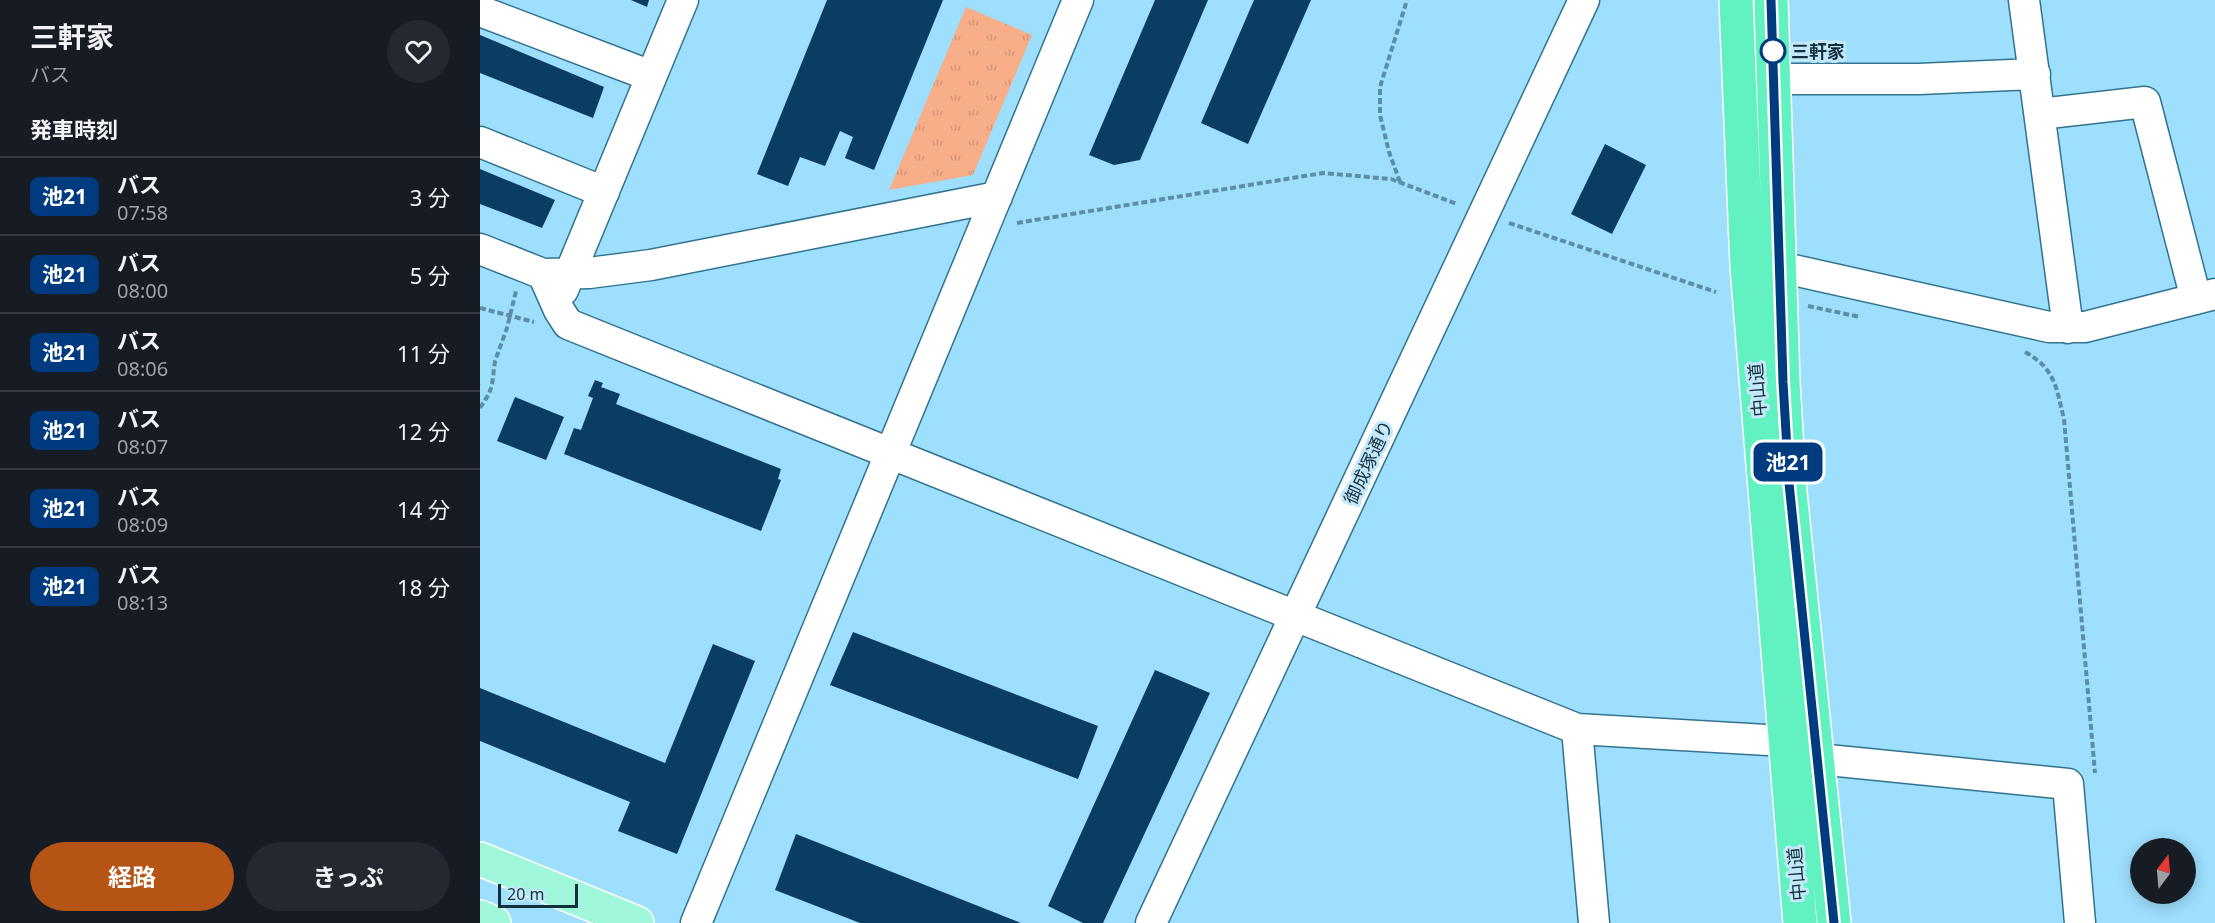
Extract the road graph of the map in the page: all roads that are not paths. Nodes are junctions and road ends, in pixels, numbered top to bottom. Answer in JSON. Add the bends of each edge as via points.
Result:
{"nodes":[{"id":1,"x":683,"y":0,"type":"edge"},
{"id":2,"x":1078,"y":0,"type":"edge"},
{"id":3,"x":1584,"y":0,"type":"edge"},
{"id":4,"x":1736,"y":0,"type":"edge"},
{"id":5,"x":1771,"y":0,"type":"edge"},
{"id":6,"x":2024,"y":0,"type":"edge"},
{"id":7,"x":480,"y":10,"type":"edge"},
{"id":8,"x":2035,"y":74,"type":"junction"},
{"id":9,"x":651,"y":76,"type":"junction"},
{"id":10,"x":1774,"y":79,"type":"junction"},
{"id":11,"x":2040,"y":114,"type":"junction"},
{"id":12,"x":480,"y":142,"type":"edge"},
{"id":13,"x":604,"y":192,"type":"junction"},
{"id":14,"x":997,"y":197,"type":"junction"},
{"id":15,"x":480,"y":249,"type":"edge"},
{"id":16,"x":1780,"y":267,"type":"junction"},
{"id":17,"x":545,"y":272,"type":"junction"},
{"id":18,"x":2205,"y":297,"type":"edge"},
{"id":19,"x":2068,"y":328,"type":"junction"},
{"id":20,"x":890,"y":454,"type":"junction"},
{"id":21,"x":1295,"y":617,"type":"junction"},
{"id":22,"x":1577,"y":729,"type":"junction"},
{"id":23,"x":1786,"y":741,"type":"junction"},
{"id":24,"x":1818,"y":759,"type":"junction"},
{"id":25,"x":480,"y":859,"type":"edge"},
{"id":26,"x":480,"y":917,"type":"edge"},
{"id":27,"x":494,"y":923,"type":"edge"},
{"id":28,"x":637,"y":923,"type":"edge"},
{"id":29,"x":696,"y":923,"type":"edge"},
{"id":30,"x":1151,"y":923,"type":"edge"},
{"id":31,"x":1594,"y":923,"type":"edge"},
{"id":32,"x":1800,"y":923,"type":"edge"},
{"id":33,"x":1834,"y":923,"type":"edge"},
{"id":34,"x":2080,"y":923,"type":"edge"}],
"edges":[{"from":1,"to":9,"type":"street"},
{"from":2,"to":14,"type":"street"},
{"from":3,"to":21,"type":"street","name":"御成塚通り"},
{"from":4,"to":23,"type":"highway","name":"中山道","via":[[1747,266]]},
{"from":5,"to":10,"type":"highway","name":"中山道"},
{"from":6,"to":8,"type":"street"},
{"from":7,"to":9,"type":"street"},
{"from":8,"to":10,"type":"street"},
{"from":8,"to":11,"type":"street"},
{"from":9,"to":13,"type":"street"},
{"from":10,"to":16,"type":"highway","name":"中山道"},
{"from":11,"to":18,"type":"street","via":[[2145,102]]},
{"from":11,"to":19,"type":"street"},
{"from":12,"to":13,"type":"street"},
{"from":13,"to":17,"type":"street"},
{"from":14,"to":17,"type":"street","via":[[651,265]]},
{"from":14,"to":20,"type":"street"},
{"from":15,"to":17,"type":"street"},
{"from":16,"to":19,"type":"street"},
{"from":16,"to":24,"type":"highway","name":"中山道","via":[[1789,483]]},
{"from":17,"to":20,"type":"street","via":[[561,294],[551,317]]},
{"from":18,"to":19,"type":"street"},
{"from":20,"to":21,"type":"street"},
{"from":20,"to":29,"type":"street"},
{"from":21,"to":22,"type":"street"},
{"from":21,"to":30,"type":"street","name":"御成塚通り"},
{"from":22,"to":23,"type":"street"},
{"from":22,"to":31,"type":"street"},
{"from":23,"to":32,"type":"highway","name":"中山道"},
{"from":24,"to":33,"type":"highway","name":"中山道"},
{"from":24,"to":34,"type":"street","via":[[2068,784]]},
{"from":25,"to":28,"type":"main road"},
{"from":26,"to":27,"type":"main road"}]}
